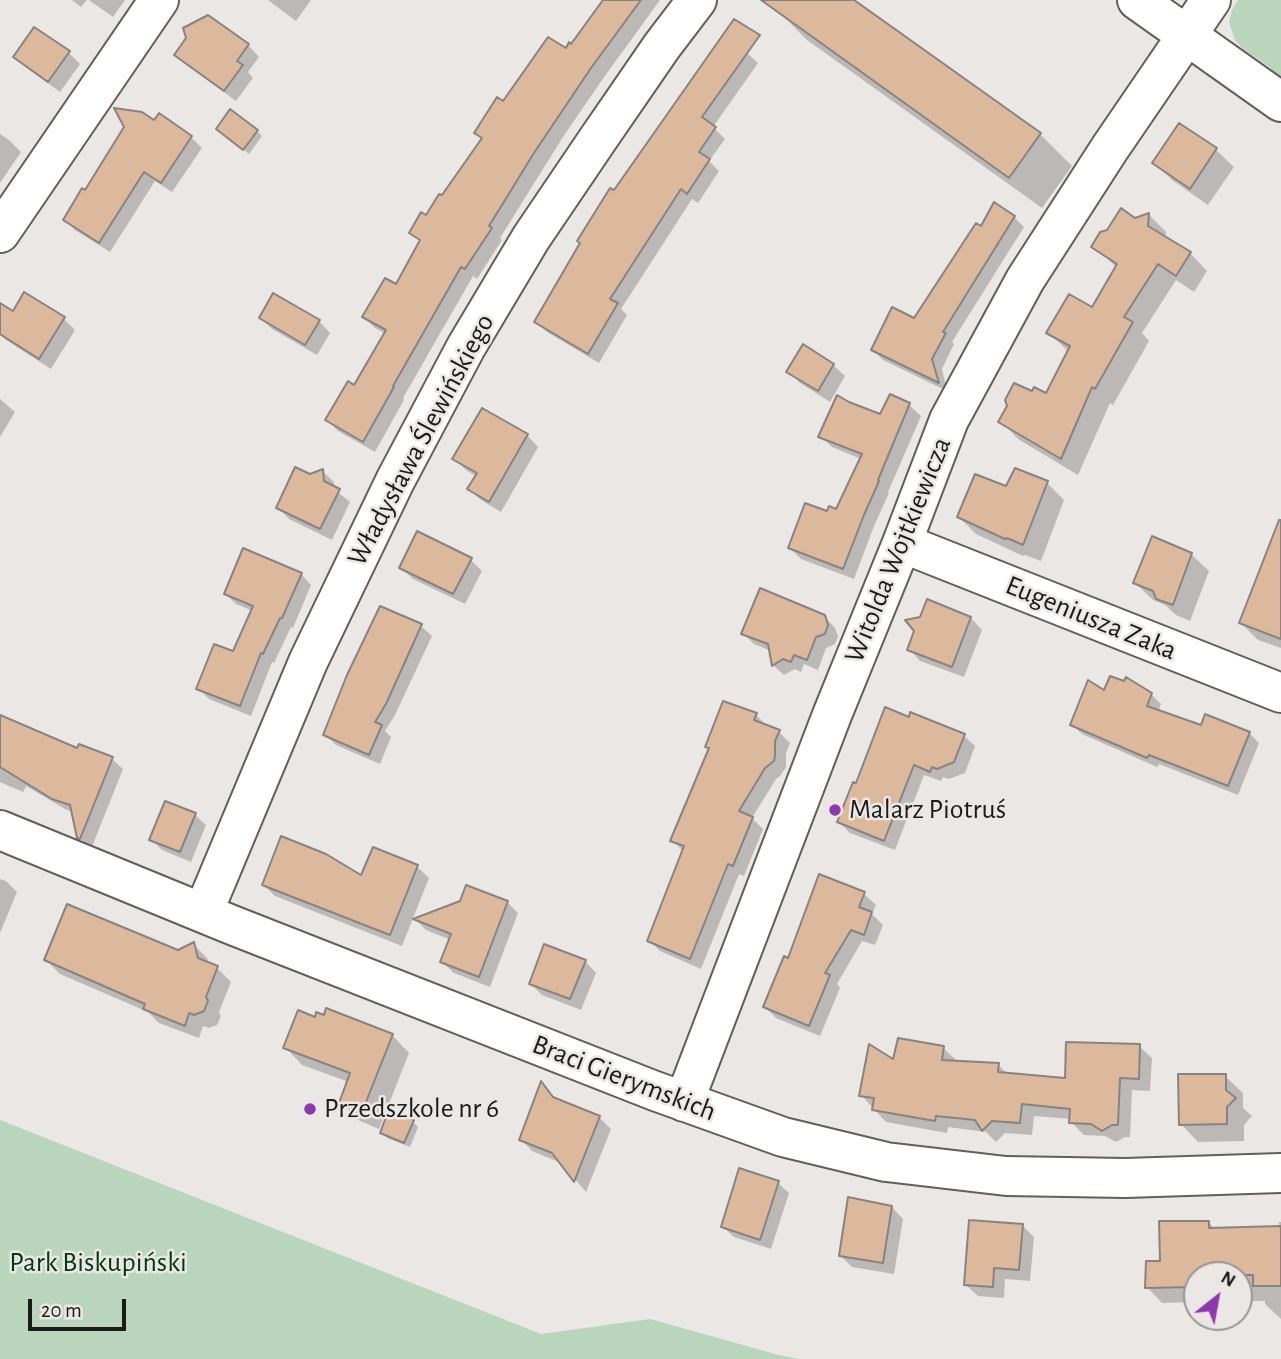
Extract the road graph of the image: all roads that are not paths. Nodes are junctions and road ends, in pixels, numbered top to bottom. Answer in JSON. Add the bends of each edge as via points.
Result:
{"nodes":[{"id":1,"x":159,"y":0,"type":"edge"},
{"id":2,"x":697,"y":0,"type":"edge"},
{"id":3,"x":1137,"y":0,"type":"edge"},
{"id":4,"x":1212,"y":0,"type":"edge"},
{"id":5,"x":1186,"y":35,"type":"junction"},
{"id":6,"x":1281,"y":102,"type":"edge"},
{"id":7,"x":0,"y":233,"type":"edge"},
{"id":8,"x":902,"y":543,"type":"junction"},
{"id":9,"x":1281,"y":693,"type":"edge"},
{"id":10,"x":0,"y":830,"type":"edge"},
{"id":11,"x":203,"y":913,"type":"junction"},
{"id":12,"x":684,"y":1102,"type":"junction"},
{"id":13,"x":1281,"y":1173,"type":"edge"}],
"edges":[{"from":1,"to":7,"type":"street"},
{"from":2,"to":11,"type":"street","name":"Władysława Ślewińskiego","via":[[546,216],[466,347],[308,662]]},
{"from":3,"to":5,"type":"street"},
{"from":4,"to":5,"type":"street","name":"Witolda Wojtkiewicza"},
{"from":5,"to":6,"type":"street"},
{"from":5,"to":8,"type":"street","name":"Witolda Wojtkiewicza","via":[[1025,280],[949,420]]},
{"from":8,"to":9,"type":"street","name":"Eugeniusza Zaka"},
{"from":8,"to":12,"type":"street","name":"Witolda Wojtkiewicza"},
{"from":10,"to":11,"type":"street","name":"Braci Gierymskich"},
{"from":11,"to":12,"type":"street","name":"Braci Gierymskich"},
{"from":12,"to":13,"type":"street","name":"Braci Gierymskich","via":[[783,1137],[886,1162],[953,1170],[1006,1176],[1125,1178]]}]}
